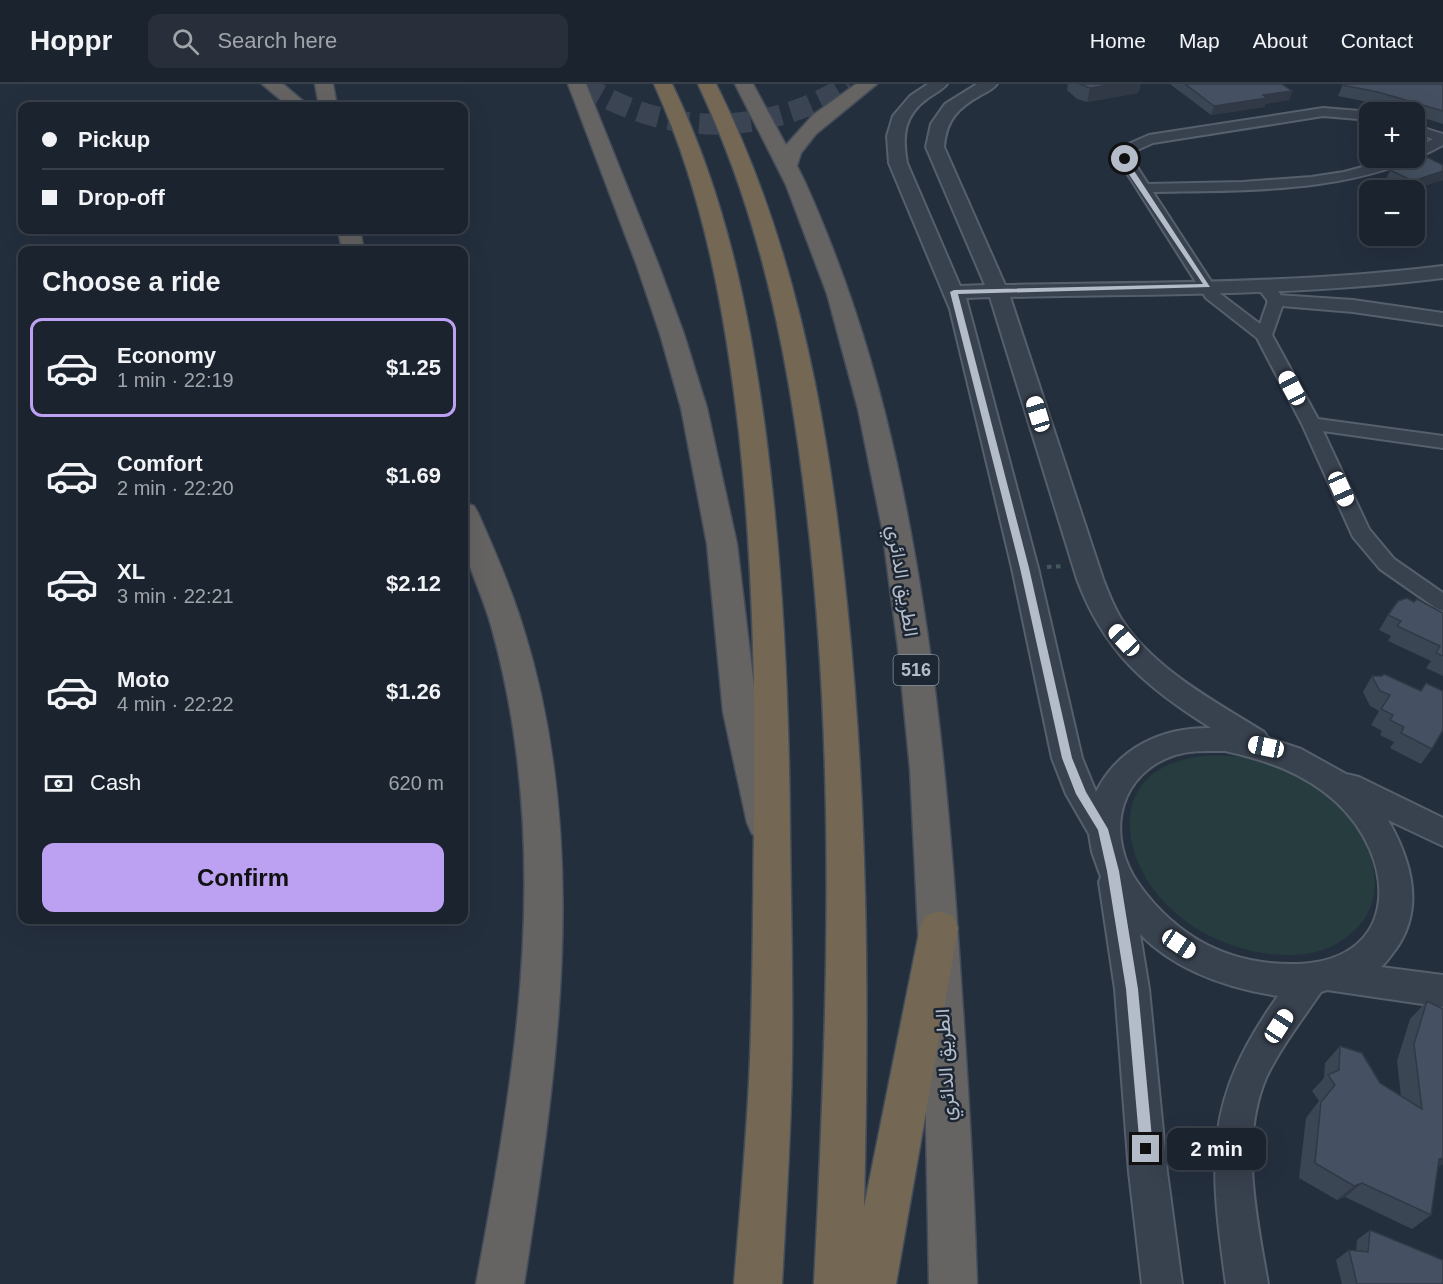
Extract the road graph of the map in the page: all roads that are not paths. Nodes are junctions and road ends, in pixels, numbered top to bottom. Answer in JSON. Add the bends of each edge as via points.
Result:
{"nodes":[{"id":1,"x":271,"y":84,"type":"edge"},
{"id":2,"x":324,"y":84,"type":"edge"},
{"id":3,"x":577,"y":84,"type":"edge"},
{"id":4,"x":663,"y":84,"type":"edge"},
{"id":5,"x":707,"y":84,"type":"edge"},
{"id":6,"x":744,"y":84,"type":"edge"},
{"id":7,"x":868,"y":84,"type":"edge"},
{"id":8,"x":939,"y":84,"type":"edge"},
{"id":9,"x":988,"y":84,"type":"edge"},
{"id":10,"x":294,"y":102,"type":"edge"},
{"id":11,"x":327,"y":102,"type":"edge"},
{"id":12,"x":1359,"y":115,"type":"edge"},
{"id":13,"x":1425,"y":133,"type":"edge"},
{"id":14,"x":1443,"y":139,"type":"edge"},
{"id":15,"x":1425,"y":149,"type":"edge"},
{"id":16,"x":787,"y":165,"type":"junction"},
{"id":17,"x":1378,"y":168,"type":"edge"},
{"id":18,"x":1143,"y":188,"type":"junction"},
{"id":19,"x":1443,"y":272,"type":"edge"},
{"id":20,"x":1212,"y":293,"type":"junction"},
{"id":21,"x":1270,"y":294,"type":"junction"},
{"id":22,"x":1001,"y":299,"type":"junction"},
{"id":23,"x":957,"y":300,"type":"junction"},
{"id":24,"x":1443,"y":318,"type":"edge"},
{"id":25,"x":1264,"y":335,"type":"junction"},
{"id":26,"x":1311,"y":424,"type":"junction"},
{"id":27,"x":1443,"y":442,"type":"edge"},
{"id":28,"x":468,"y":522,"type":"edge"},
{"id":29,"x":1443,"y":603,"type":"edge"},
{"id":30,"x":1266,"y":747,"type":"junction"},
{"id":31,"x":1312,"y":768,"type":"junction"},
{"id":32,"x":1103,"y":829,"type":"junction"},
{"id":33,"x":1443,"y":833,"type":"edge"},
{"id":34,"x":772,"y":846,"type":"junction"},
{"id":35,"x":1113,"y":871,"type":"junction"},
{"id":36,"x":939,"y":928,"type":"junction"},
{"id":37,"x":1320,"y":978,"type":"junction"},
{"id":38,"x":1443,"y":991,"type":"edge"},
{"id":39,"x":500,"y":1284,"type":"edge"},
{"id":40,"x":758,"y":1284,"type":"edge"},
{"id":41,"x":838,"y":1284,"type":"edge"},
{"id":42,"x":872,"y":1284,"type":"edge"},
{"id":43,"x":953,"y":1284,"type":"edge"},
{"id":44,"x":1162,"y":1284,"type":"edge"},
{"id":45,"x":1247,"y":1284,"type":"edge"}],
"edges":[{"from":1,"to":10,"type":"highway"},
{"from":2,"to":11,"type":"highway"},
{"from":3,"to":34,"type":"highway","via":[[648,266],[694,408],[722,544],[740,712]]},
{"from":4,"to":34,"type":"highway","via":[[708,197],[744,372],[766,573],[773,719]]},
{"from":5,"to":41,"type":"highway","via":[[747,177],[780,285],[809,424],[825,542],[838,689],[845,875],[845,1085]]},
{"from":6,"to":16,"type":"highway","name":"الطريق الدائري","number":"516"},
{"from":7,"to":16,"type":"highway","via":[[803,134]]},
{"from":8,"to":23,"type":"street","via":[[904,111],[897,123],[895,147],[898,163]]},
{"from":9,"to":22,"type":"street","via":[[942,117],[936,127],[935,147]]},
{"from":12,"to":18,"type":"street","via":[[1323,112],[1140,142],[1129,149],[1125,159]]},
{"from":13,"to":14,"type":"street"},
{"from":14,"to":15,"type":"street"},
{"from":16,"to":36,"type":"highway","name":"الطريق الدائري","number":"516","via":[[812,221],[842,307],[885,474],[921,708]]},
{"from":17,"to":18,"type":"street","via":[[1320,179]]},
{"from":18,"to":20,"type":"street"},
{"from":19,"to":21,"type":"street"},
{"from":20,"to":21,"type":"street"},
{"from":20,"to":22,"type":"street"},
{"from":20,"to":25,"type":"street"},
{"from":21,"to":24,"type":"street"},
{"from":21,"to":25,"type":"street"},
{"from":22,"to":23,"type":"street"},
{"from":22,"to":30,"type":"street","via":[[1101,609],[1115,631],[1155,672]]},
{"from":23,"to":32,"type":"street","via":[[1025,568],[1067,758],[1081,794]]},
{"from":25,"to":26,"type":"street"},
{"from":26,"to":27,"type":"street"},
{"from":26,"to":29,"type":"street","via":[[1360,532],[1406,579]]},
{"from":28,"to":39,"type":"highway","via":[[513,650],[533,750],[542,869],[540,998],[522,1153]]},
{"from":30,"to":31,"type":"street"},
{"from":30,"to":32,"type":"street","via":[[1225,739],[1186,740],[1152,751],[1125,770],[1108,796]]},
{"from":31,"to":33,"type":"street"},
{"from":31,"to":37,"type":"street","via":[[1348,794],[1376,826],[1394,861],[1399,898],[1390,932],[1366,958]]},
{"from":32,"to":35,"type":"street"},
{"from":34,"to":40,"type":"highway","via":[[771,1058]]},
{"from":35,"to":37,"type":"street","via":[[1144,916],[1192,953],[1250,976],[1281,980]]},
{"from":35,"to":44,"type":"street","via":[[1132,989]]},
{"from":36,"to":42,"type":"highway","number":"516"},
{"from":36,"to":43,"type":"highway","name":"الطريق الدائري","number":"516"},
{"from":37,"to":38,"type":"street"},
{"from":37,"to":45,"type":"street","via":[[1248,1079],[1235,1123],[1232,1173]]}]}
